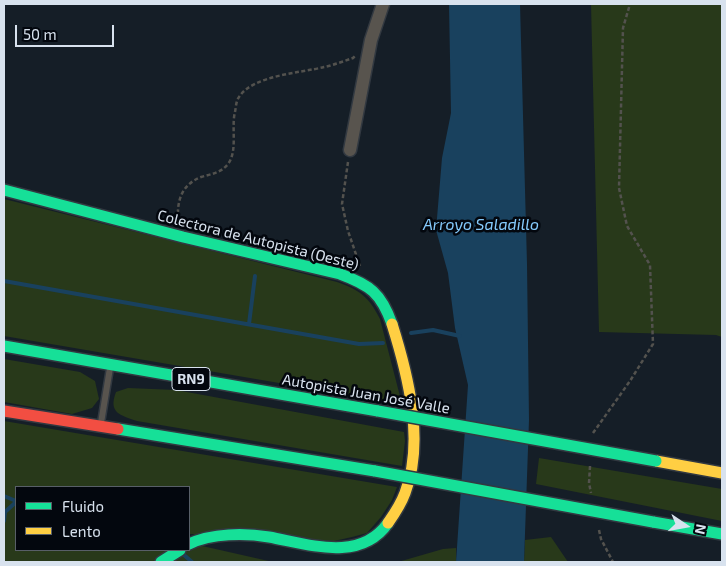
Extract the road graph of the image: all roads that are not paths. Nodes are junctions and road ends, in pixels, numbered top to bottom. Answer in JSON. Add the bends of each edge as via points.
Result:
{"nodes":[{"id":1,"x":383,"y":4,"type":"edge"},
{"id":2,"x":350,"y":150,"type":"road end"},
{"id":3,"x":4,"y":190,"type":"edge"},
{"id":4,"x":4,"y":346,"type":"edge"},
{"id":5,"x":111,"y":365,"type":"junction"},
{"id":6,"x":4,"y":411,"type":"edge"},
{"id":7,"x":100,"y":427,"type":"junction"},
{"id":8,"x":722,"y":473,"type":"edge"},
{"id":9,"x":722,"y":534,"type":"edge"},
{"id":10,"x":190,"y":544,"type":"edge"},
{"id":11,"x":178,"y":551,"type":"edge"},
{"id":12,"x":161,"y":562,"type":"edge"}],
"edges":[{"from":1,"to":2,"type":"street","via":[[371,40]]},
{"from":3,"to":10,"type":"main road","name":"Colectora de Autopista (Oeste)","via":[[340,274],[362,282],[378,296],[389,316],[411,398],[414,447],[406,492],[385,527],[368,542],[340,548],[238,534],[214,536]]},
{"from":4,"to":5,"type":"main road","name":"Autopista Juan José Valle","number":"RN9"},
{"from":5,"to":7,"type":"lane"},
{"from":5,"to":8,"type":"main road","name":"Autopista Juan José Valle","number":"RN9","bridge":true},
{"from":6,"to":7,"type":"main road"},
{"from":7,"to":9,"type":"main road","bridge":true},
{"from":11,"to":12,"type":"main road"}]}
